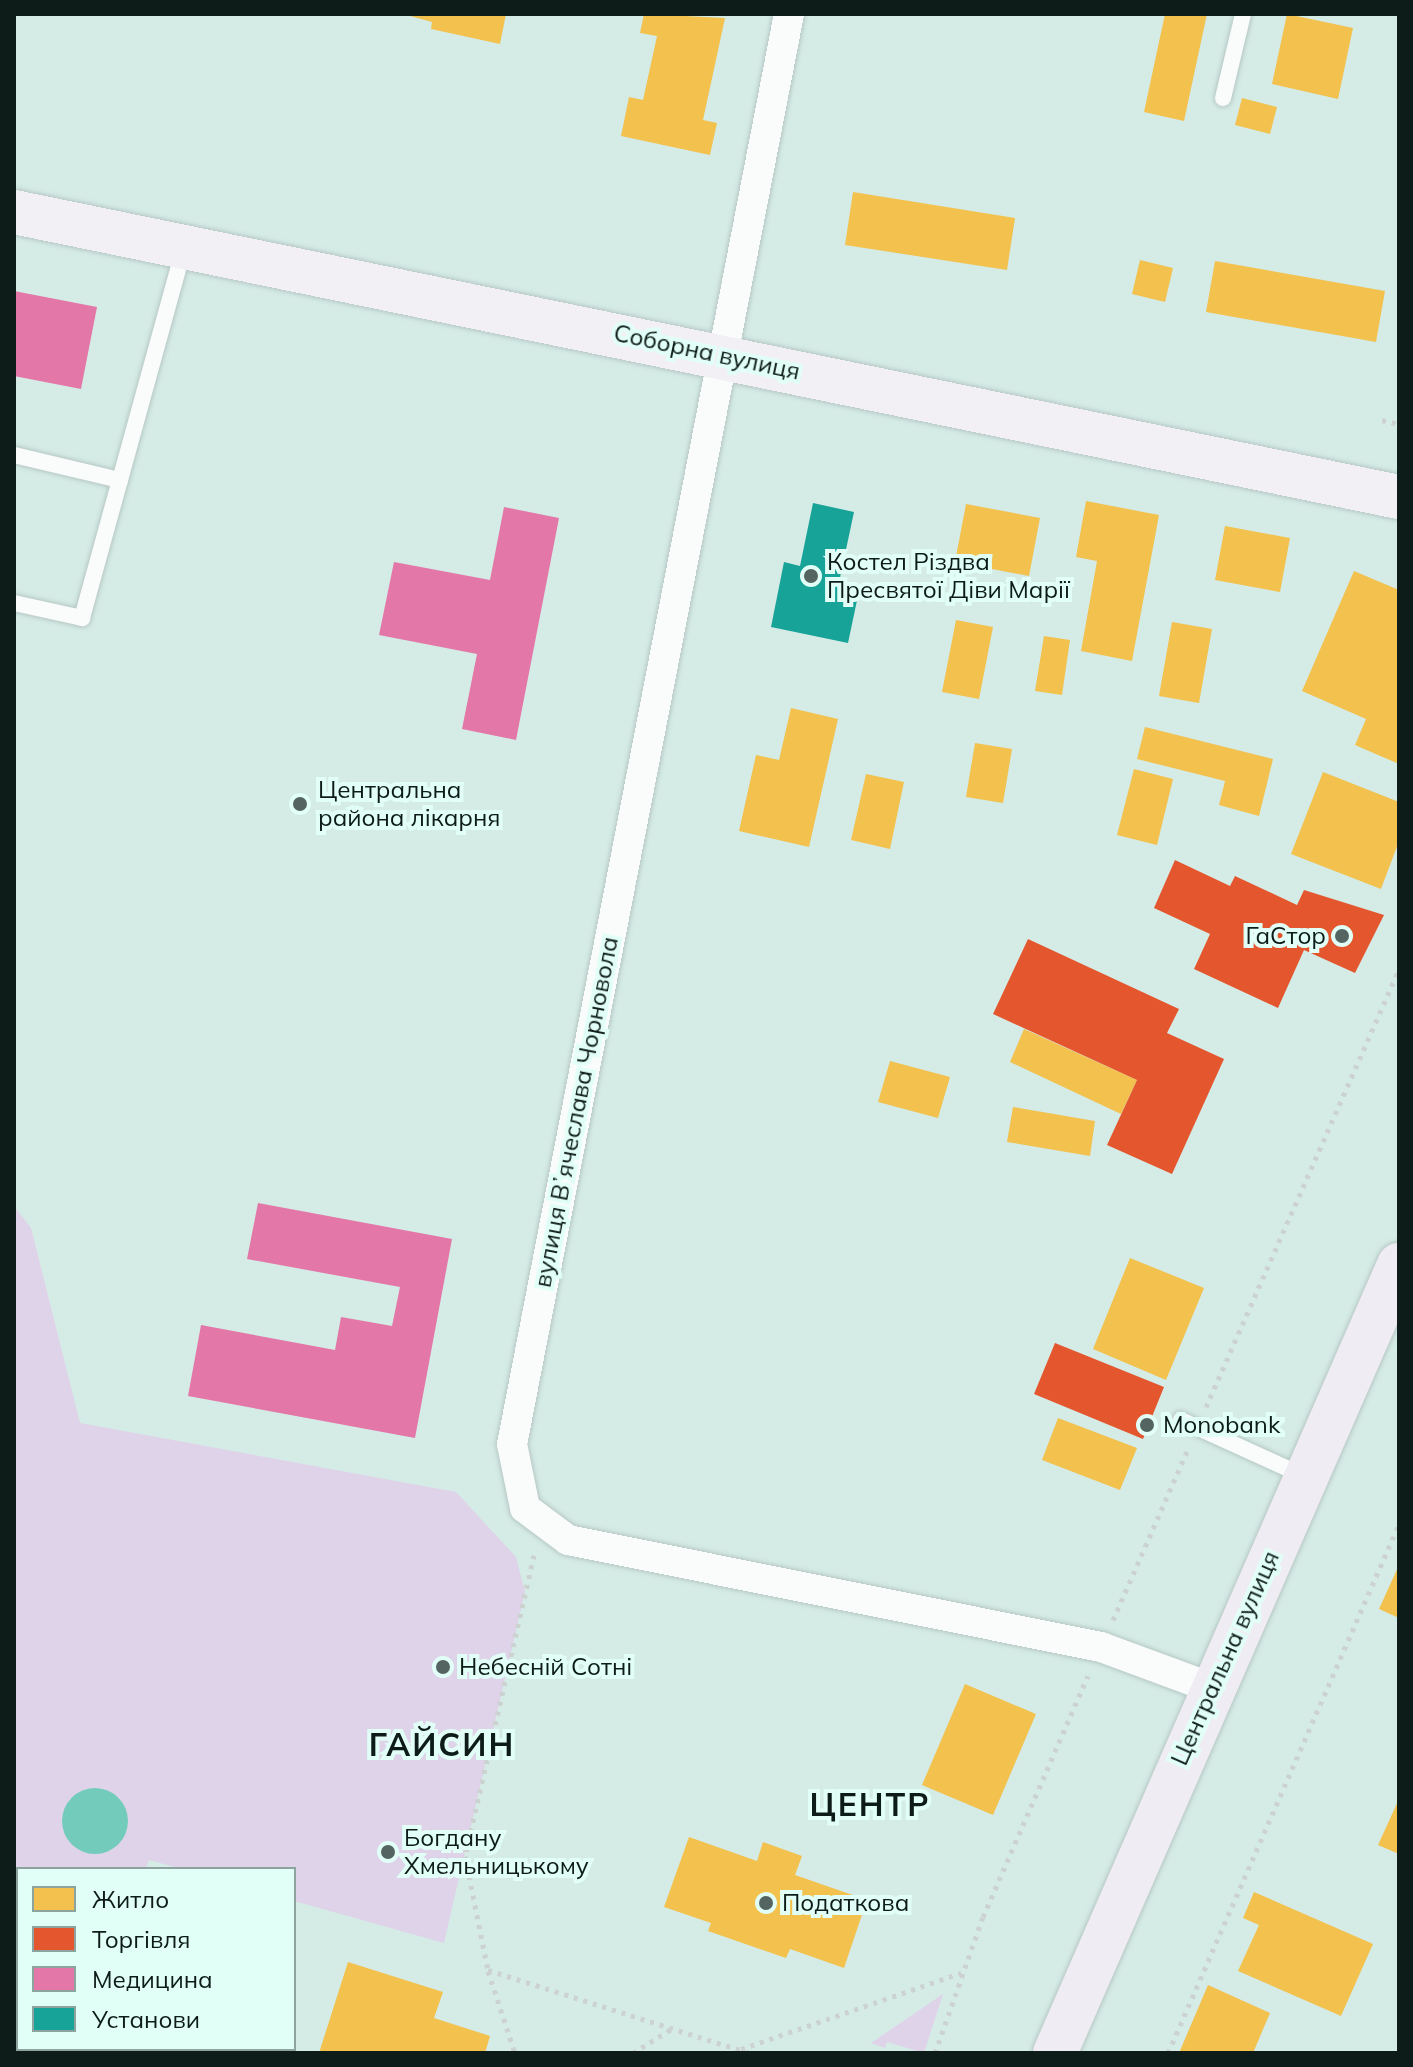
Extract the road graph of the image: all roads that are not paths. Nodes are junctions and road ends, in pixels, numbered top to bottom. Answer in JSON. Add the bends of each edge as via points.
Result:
{"nodes":[{"id":1,"x":789,"y":14,"type":"edge"},
{"id":2,"x":1243,"y":14,"type":"edge"},
{"id":3,"x":1223,"y":98,"type":"dead end"},
{"id":4,"x":14,"y":212,"type":"edge"},
{"id":5,"x":184,"y":246,"type":"junction"},
{"id":6,"x":722,"y":355,"type":"junction"},
{"id":7,"x":14,"y":455,"type":"edge"},
{"id":8,"x":120,"y":480,"type":"junction"},
{"id":9,"x":1399,"y":497,"type":"edge"},
{"id":10,"x":14,"y":603,"type":"edge"},
{"id":11,"x":1399,"y":1265,"type":"edge"},
{"id":12,"x":1181,"y":1420,"type":"dead end"},
{"id":13,"x":1305,"y":1476,"type":"junction"},
{"id":14,"x":1212,"y":1688,"type":"junction"},
{"id":15,"x":1055,"y":2053,"type":"edge"}],
"edges":[{"from":1,"to":6,"type":"street","name":"вулиця Вʼячеслава Чорновола"},
{"from":2,"to":3,"type":"lane"},
{"from":4,"to":5,"type":"main road","name":"Соборна вулиця"},
{"from":5,"to":6,"type":"main road","name":"Соборна вулиця"},
{"from":5,"to":8,"type":"lane"},
{"from":6,"to":9,"type":"main road","name":"Соборна вулиця"},
{"from":6,"to":14,"type":"street","name":"вулиця Вʼячеслава Чорновола","via":[[512,1444],[525,1508],[568,1540],[1101,1647]]},
{"from":7,"to":8,"type":"lane"},
{"from":8,"to":10,"type":"lane","via":[[82,618]]},
{"from":11,"to":13,"type":"highway","name":"Центральна вулиця"},
{"from":12,"to":13,"type":"lane"},
{"from":13,"to":14,"type":"highway","name":"Центральна вулиця"},
{"from":14,"to":15,"type":"highway","name":"Центральна вулиця"}]}
